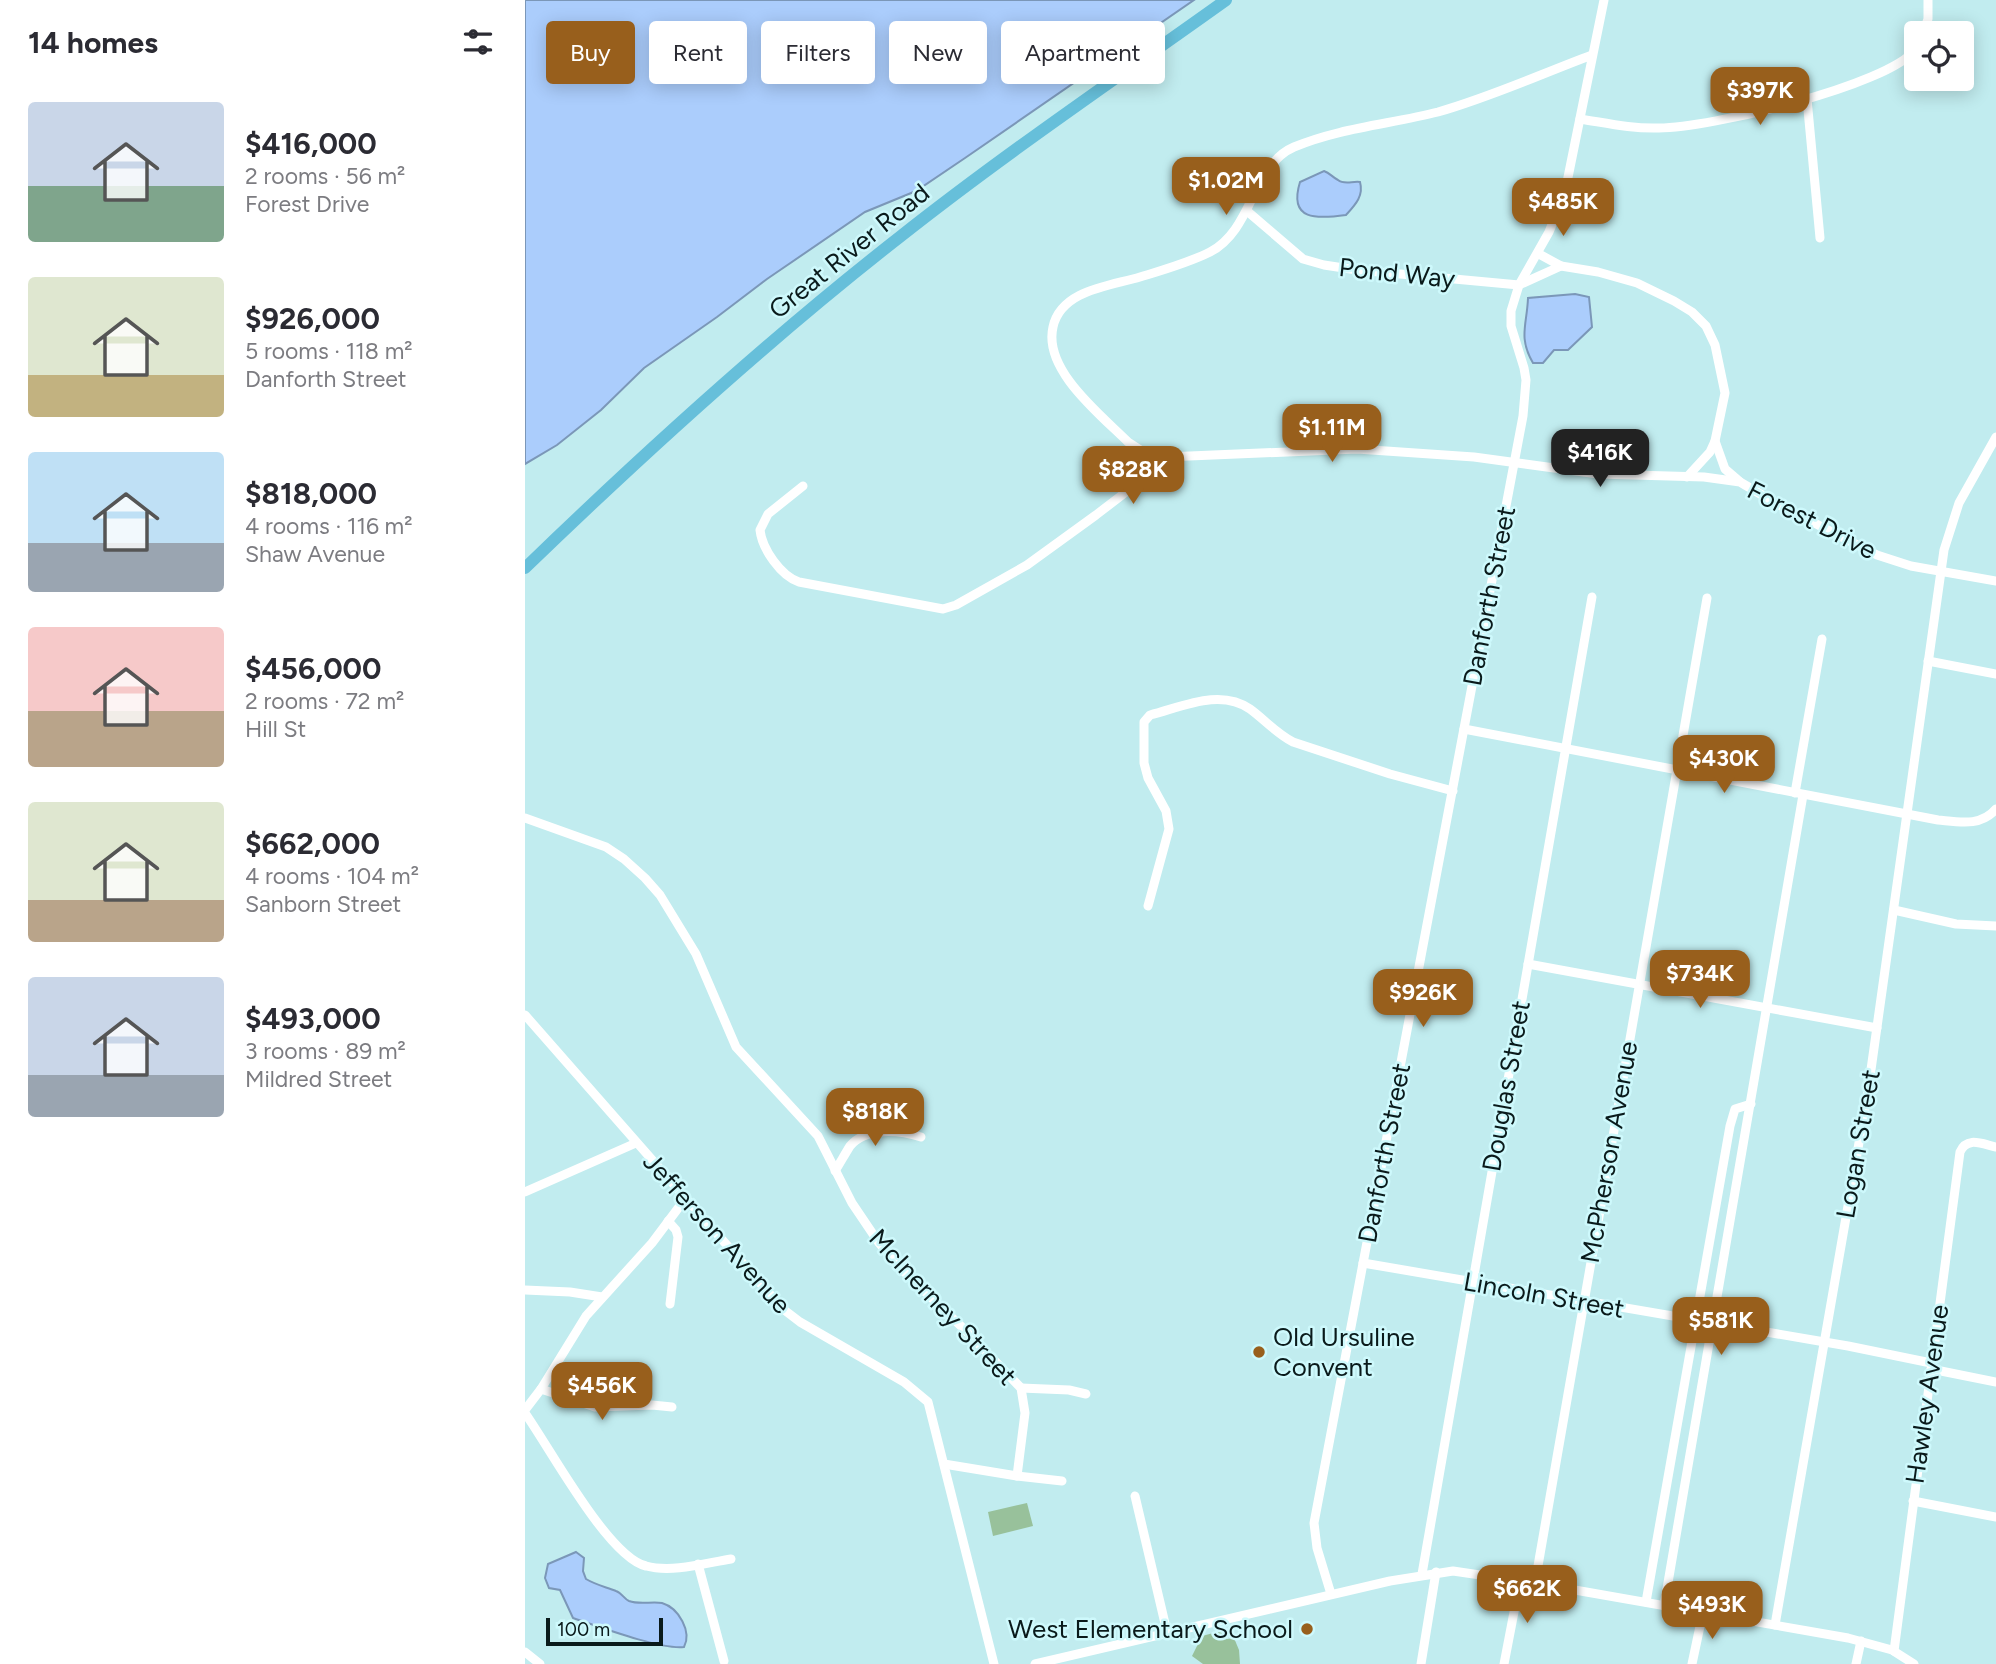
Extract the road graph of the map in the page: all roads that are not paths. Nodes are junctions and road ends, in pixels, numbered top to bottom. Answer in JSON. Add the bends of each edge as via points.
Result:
{"nodes":[{"id":1,"x":1226,"y":0,"type":"edge"},
{"id":2,"x":1604,"y":0,"type":"edge"},
{"id":3,"x":1929,"y":1,"type":"edge"},
{"id":4,"x":1925,"y":21,"type":"edge"},
{"id":5,"x":1592,"y":55,"type":"junction"},
{"id":6,"x":1904,"y":60,"type":"edge"},
{"id":7,"x":1807,"y":99,"type":"junction"},
{"id":8,"x":1580,"y":119,"type":"junction"},
{"id":9,"x":1247,"y":211,"type":"junction"},
{"id":10,"x":1820,"y":238,"type":"dead end"},
{"id":11,"x":1539,"y":254,"type":"junction"},
{"id":12,"x":1561,"y":266,"type":"junction"},
{"id":13,"x":1519,"y":285,"type":"junction"},
{"id":14,"x":1996,"y":437,"type":"edge"},
{"id":15,"x":1715,"y":441,"type":"junction"},
{"id":16,"x":1153,"y":456,"type":"junction"},
{"id":17,"x":1514,"y":464,"type":"junction"},
{"id":18,"x":1687,"y":477,"type":"junction"},
{"id":19,"x":1740,"y":482,"type":"junction"},
{"id":20,"x":803,"y":486,"type":"dead end"},
{"id":21,"x":525,"y":568,"type":"edge"},
{"id":22,"x":1940,"y":572,"type":"junction"},
{"id":23,"x":1996,"y":581,"type":"edge"},
{"id":24,"x":1592,"y":597,"type":"dead end"},
{"id":25,"x":1707,"y":598,"type":"dead end"},
{"id":26,"x":1822,"y":639,"type":"dead end"},
{"id":27,"x":1928,"y":661,"type":"junction"},
{"id":28,"x":1996,"y":674,"type":"edge"},
{"id":29,"x":1464,"y":729,"type":"junction"},
{"id":30,"x":1564,"y":748,"type":"junction"},
{"id":31,"x":1676,"y":770,"type":"junction"},
{"id":32,"x":1453,"y":791,"type":"junction"},
{"id":33,"x":1799,"y":794,"type":"junction"},
{"id":34,"x":1996,"y":809,"type":"edge"},
{"id":35,"x":1907,"y":815,"type":"junction"},
{"id":36,"x":525,"y":818,"type":"edge"},
{"id":37,"x":1148,"y":906,"type":"dead end"},
{"id":38,"x":1894,"y":910,"type":"junction"},
{"id":39,"x":1996,"y":926,"type":"edge"},
{"id":40,"x":1528,"y":964,"type":"junction"},
{"id":41,"x":1638,"y":984,"type":"junction"},
{"id":42,"x":1767,"y":1007,"type":"junction"},
{"id":43,"x":525,"y":1015,"type":"edge"},
{"id":44,"x":1877,"y":1028,"type":"junction"},
{"id":45,"x":1751,"y":1104,"type":"junction"},
{"id":46,"x":921,"y":1137,"type":"dead end"},
{"id":47,"x":636,"y":1143,"type":"junction"},
{"id":48,"x":1996,"y":1147,"type":"edge"},
{"id":49,"x":835,"y":1171,"type":"junction"},
{"id":50,"x":525,"y":1192,"type":"edge"},
{"id":51,"x":685,"y":1199,"type":"junction"},
{"id":52,"x":668,"y":1221,"type":"junction"},
{"id":53,"x":1363,"y":1264,"type":"junction"},
{"id":54,"x":1471,"y":1282,"type":"junction"},
{"id":55,"x":525,"y":1290,"type":"edge"},
{"id":56,"x":602,"y":1297,"type":"junction"},
{"id":57,"x":1583,"y":1301,"type":"junction"},
{"id":58,"x":670,"y":1304,"type":"dead end"},
{"id":59,"x":1695,"y":1321,"type":"junction"},
{"id":60,"x":1712,"y":1323,"type":"junction"},
{"id":61,"x":1824,"y":1342,"type":"junction"},
{"id":62,"x":1931,"y":1366,"type":"junction"},
{"id":63,"x":1996,"y":1382,"type":"edge"},
{"id":64,"x":1021,"y":1388,"type":"junction"},
{"id":65,"x":541,"y":1390,"type":"junction"},
{"id":66,"x":1086,"y":1394,"type":"dead end"},
{"id":67,"x":672,"y":1407,"type":"dead end"},
{"id":68,"x":525,"y":1411,"type":"edge"},
{"id":69,"x":944,"y":1464,"type":"junction"},
{"id":70,"x":1017,"y":1476,"type":"junction"},
{"id":71,"x":1062,"y":1480,"type":"dead end"},
{"id":72,"x":1135,"y":1496,"type":"dead end"},
{"id":73,"x":1913,"y":1502,"type":"junction"},
{"id":74,"x":1996,"y":1517,"type":"edge"},
{"id":75,"x":1655,"y":1545,"type":"junction"},
{"id":76,"x":1674,"y":1548,"type":"junction"},
{"id":77,"x":731,"y":1559,"type":"dead end"},
{"id":78,"x":698,"y":1564,"type":"junction"},
{"id":79,"x":1436,"y":1572,"type":"junction"},
{"id":80,"x":1422,"y":1574,"type":"junction"},
{"id":81,"x":1520,"y":1581,"type":"junction"},
{"id":82,"x":1535,"y":1583,"type":"junction"},
{"id":83,"x":1331,"y":1594,"type":"junction"},
{"id":84,"x":1646,"y":1602,"type":"junction"},
{"id":85,"x":1664,"y":1606,"type":"junction"},
{"id":86,"x":1703,"y":1612,"type":"junction"},
{"id":87,"x":1776,"y":1625,"type":"junction"},
{"id":88,"x":1167,"y":1632,"type":"junction"},
{"id":89,"x":1861,"y":1641,"type":"junction"},
{"id":90,"x":1894,"y":1651,"type":"junction"},
{"id":91,"x":525,"y":1652,"type":"edge"},
{"id":92,"x":725,"y":1661,"type":"dead end"},
{"id":93,"x":540,"y":1664,"type":"edge"},
{"id":94,"x":994,"y":1664,"type":"edge"},
{"id":95,"x":1035,"y":1664,"type":"edge"},
{"id":96,"x":1421,"y":1664,"type":"edge"},
{"id":97,"x":1504,"y":1664,"type":"edge"},
{"id":98,"x":1692,"y":1664,"type":"edge"},
{"id":99,"x":1856,"y":1664,"type":"edge"},
{"id":100,"x":1914,"y":1664,"type":"edge"}],
"edges":[{"from":1,"to":21,"type":"main road","name":"Great River Road","via":[[902,235],[675,426]]},
{"from":2,"to":5,"type":"street"},
{"from":3,"to":4,"type":"street"},
{"from":5,"to":8,"type":"street"},
{"from":5,"to":9,"type":"street","via":[[1457,106],[1297,145],[1276,161]]},
{"from":6,"to":7,"type":"street"},
{"from":7,"to":8,"type":"street","via":[[1680,127],[1640,128]]},
{"from":7,"to":10,"type":"street"},
{"from":8,"to":11,"type":"street","via":[[1565,192]]},
{"from":9,"to":13,"type":"street","name":"Pond Way","via":[[1303,259],[1324,265]]},
{"from":9,"to":16,"type":"street","via":[[1228,239],[1210,252],[1084,293],[1065,307],[1053,326],[1055,355],[1065,375],[1128,442]]},
{"from":11,"to":12,"type":"street"},
{"from":11,"to":13,"type":"street"},
{"from":12,"to":13,"type":"street","name":"Pond Way"},
{"from":12,"to":15,"type":"street","via":[[1637,283],[1692,312],[1706,326],[1725,393]]},
{"from":13,"to":17,"type":"street","via":[[1511,326],[1524,368],[1526,395]]},
{"from":14,"to":22,"type":"street","name":"Logan Street","via":[[1959,503]]},
{"from":15,"to":18,"type":"street"},
{"from":15,"to":19,"type":"street","via":[[1725,468]]},
{"from":16,"to":17,"type":"street","name":"Forest Drive","via":[[1357,449]]},
{"from":16,"to":20,"type":"street","via":[[1139,482],[1078,528],[1015,572],[956,605],[936,608],[788,577],[766,547],[760,530],[768,514]]},
{"from":17,"to":18,"type":"street","name":"Forest Drive","via":[[1624,476]]},
{"from":17,"to":29,"type":"street","name":"Danforth Street"},
{"from":18,"to":19,"type":"street","name":"Forest Drive"},
{"from":19,"to":22,"type":"street","name":"Forest Drive","via":[[1877,555]]},
{"from":22,"to":23,"type":"street","name":"Forest Drive"},
{"from":22,"to":27,"type":"street","name":"Logan Street"},
{"from":24,"to":30,"type":"street","name":"Douglas Street"},
{"from":25,"to":31,"type":"street","name":"McPherson Avenue"},
{"from":26,"to":33,"type":"street"},
{"from":27,"to":28,"type":"street"},
{"from":27,"to":35,"type":"street","name":"Logan Street"},
{"from":29,"to":30,"type":"street"},
{"from":29,"to":32,"type":"street","name":"Danforth Street"},
{"from":30,"to":31,"type":"street"},
{"from":30,"to":40,"type":"street","name":"Douglas Street"},
{"from":31,"to":33,"type":"street"},
{"from":31,"to":41,"type":"street","name":"McPherson Avenue"},
{"from":32,"to":37,"type":"street","via":[[1293,742],[1242,704],[1227,699],[1150,715],[1144,722],[1144,763],[1166,811],[1169,829]]},
{"from":32,"to":53,"type":"street","name":"Danforth Street"},
{"from":33,"to":35,"type":"street"},
{"from":33,"to":42,"type":"street"},
{"from":34,"to":35,"type":"street","via":[[1983,819],[1964,822]]},
{"from":35,"to":38,"type":"street","name":"Logan Street"},
{"from":36,"to":49,"type":"street","name":"McInerney Street","via":[[606,847],[645,878],[697,954],[736,1047],[818,1136]]},
{"from":38,"to":39,"type":"street","via":[[1957,924]]},
{"from":38,"to":44,"type":"street","name":"Logan Street"},
{"from":40,"to":41,"type":"street"},
{"from":40,"to":54,"type":"street","name":"Douglas Street"},
{"from":41,"to":42,"type":"street"},
{"from":41,"to":57,"type":"street","name":"McPherson Avenue"},
{"from":42,"to":44,"type":"street"},
{"from":42,"to":45,"type":"street"},
{"from":43,"to":47,"type":"street","name":"Jefferson Avenue"},
{"from":44,"to":61,"type":"street","name":"Logan Street"},
{"from":45,"to":59,"type":"street","via":[[1735,1109],[1730,1126]]},
{"from":45,"to":60,"type":"street"},
{"from":46,"to":49,"type":"street","via":[[892,1132],[862,1136]]},
{"from":47,"to":50,"type":"street"},
{"from":47,"to":51,"type":"street","name":"Jefferson Avenue"},
{"from":48,"to":62,"type":"street","name":"Hawley Avenue","via":[[1970,1142],[1961,1152]]},
{"from":49,"to":64,"type":"street","name":"McInerney Street","via":[[891,1258]]},
{"from":51,"to":52,"type":"street"},
{"from":51,"to":69,"type":"street","name":"Jefferson Avenue","via":[[790,1315],[922,1395],[930,1407]]},
{"from":52,"to":56,"type":"street"},
{"from":52,"to":58,"type":"street","via":[[678,1237]]},
{"from":53,"to":54,"type":"street","name":"Lincoln Street"},
{"from":53,"to":83,"type":"street","name":"Danforth Street","via":[[1314,1523]]},
{"from":54,"to":57,"type":"street","name":"Lincoln Street"},
{"from":54,"to":80,"type":"street","name":"Douglas Street"},
{"from":55,"to":56,"type":"street"},
{"from":56,"to":65,"type":"street","via":[[578,1327]]},
{"from":57,"to":59,"type":"street","name":"Lincoln Street"},
{"from":57,"to":82,"type":"street","name":"McPherson Avenue"},
{"from":59,"to":60,"type":"street","name":"Lincoln Street"},
{"from":59,"to":75,"type":"street"},
{"from":60,"to":61,"type":"street","name":"Lincoln Street"},
{"from":60,"to":76,"type":"street"},
{"from":61,"to":62,"type":"street","name":"Lincoln Street"},
{"from":61,"to":87,"type":"street","name":"Logan Street"},
{"from":62,"to":63,"type":"street","name":"Lincoln Street"},
{"from":62,"to":73,"type":"street","name":"Hawley Avenue"},
{"from":64,"to":66,"type":"street"},
{"from":64,"to":70,"type":"street","name":"McInerney Street","via":[[1025,1413]]},
{"from":65,"to":67,"type":"street","via":[[595,1407]]},
{"from":65,"to":68,"type":"street"},
{"from":68,"to":78,"type":"street","via":[[587,1507],[626,1555],[650,1567]]},
{"from":69,"to":70,"type":"street"},
{"from":69,"to":94,"type":"street","name":"Jefferson Avenue"},
{"from":70,"to":71,"type":"street"},
{"from":72,"to":88,"type":"street"},
{"from":73,"to":74,"type":"street"},
{"from":73,"to":90,"type":"street","name":"Hawley Avenue"},
{"from":75,"to":76,"type":"street"},
{"from":75,"to":84,"type":"street"},
{"from":76,"to":85,"type":"street"},
{"from":77,"to":78,"type":"street"},
{"from":78,"to":92,"type":"street"},
{"from":79,"to":80,"type":"street"},
{"from":79,"to":81,"type":"street"},
{"from":79,"to":96,"type":"street"},
{"from":80,"to":83,"type":"street"},
{"from":81,"to":82,"type":"street"},
{"from":81,"to":97,"type":"street"},
{"from":82,"to":84,"type":"street"},
{"from":83,"to":88,"type":"street"},
{"from":84,"to":85,"type":"street"},
{"from":85,"to":86,"type":"street"},
{"from":86,"to":87,"type":"street"},
{"from":86,"to":98,"type":"street"},
{"from":87,"to":89,"type":"street"},
{"from":88,"to":95,"type":"street"},
{"from":89,"to":90,"type":"street"},
{"from":89,"to":99,"type":"street"},
{"from":90,"to":100,"type":"street"},
{"from":91,"to":93,"type":"street"}]}
